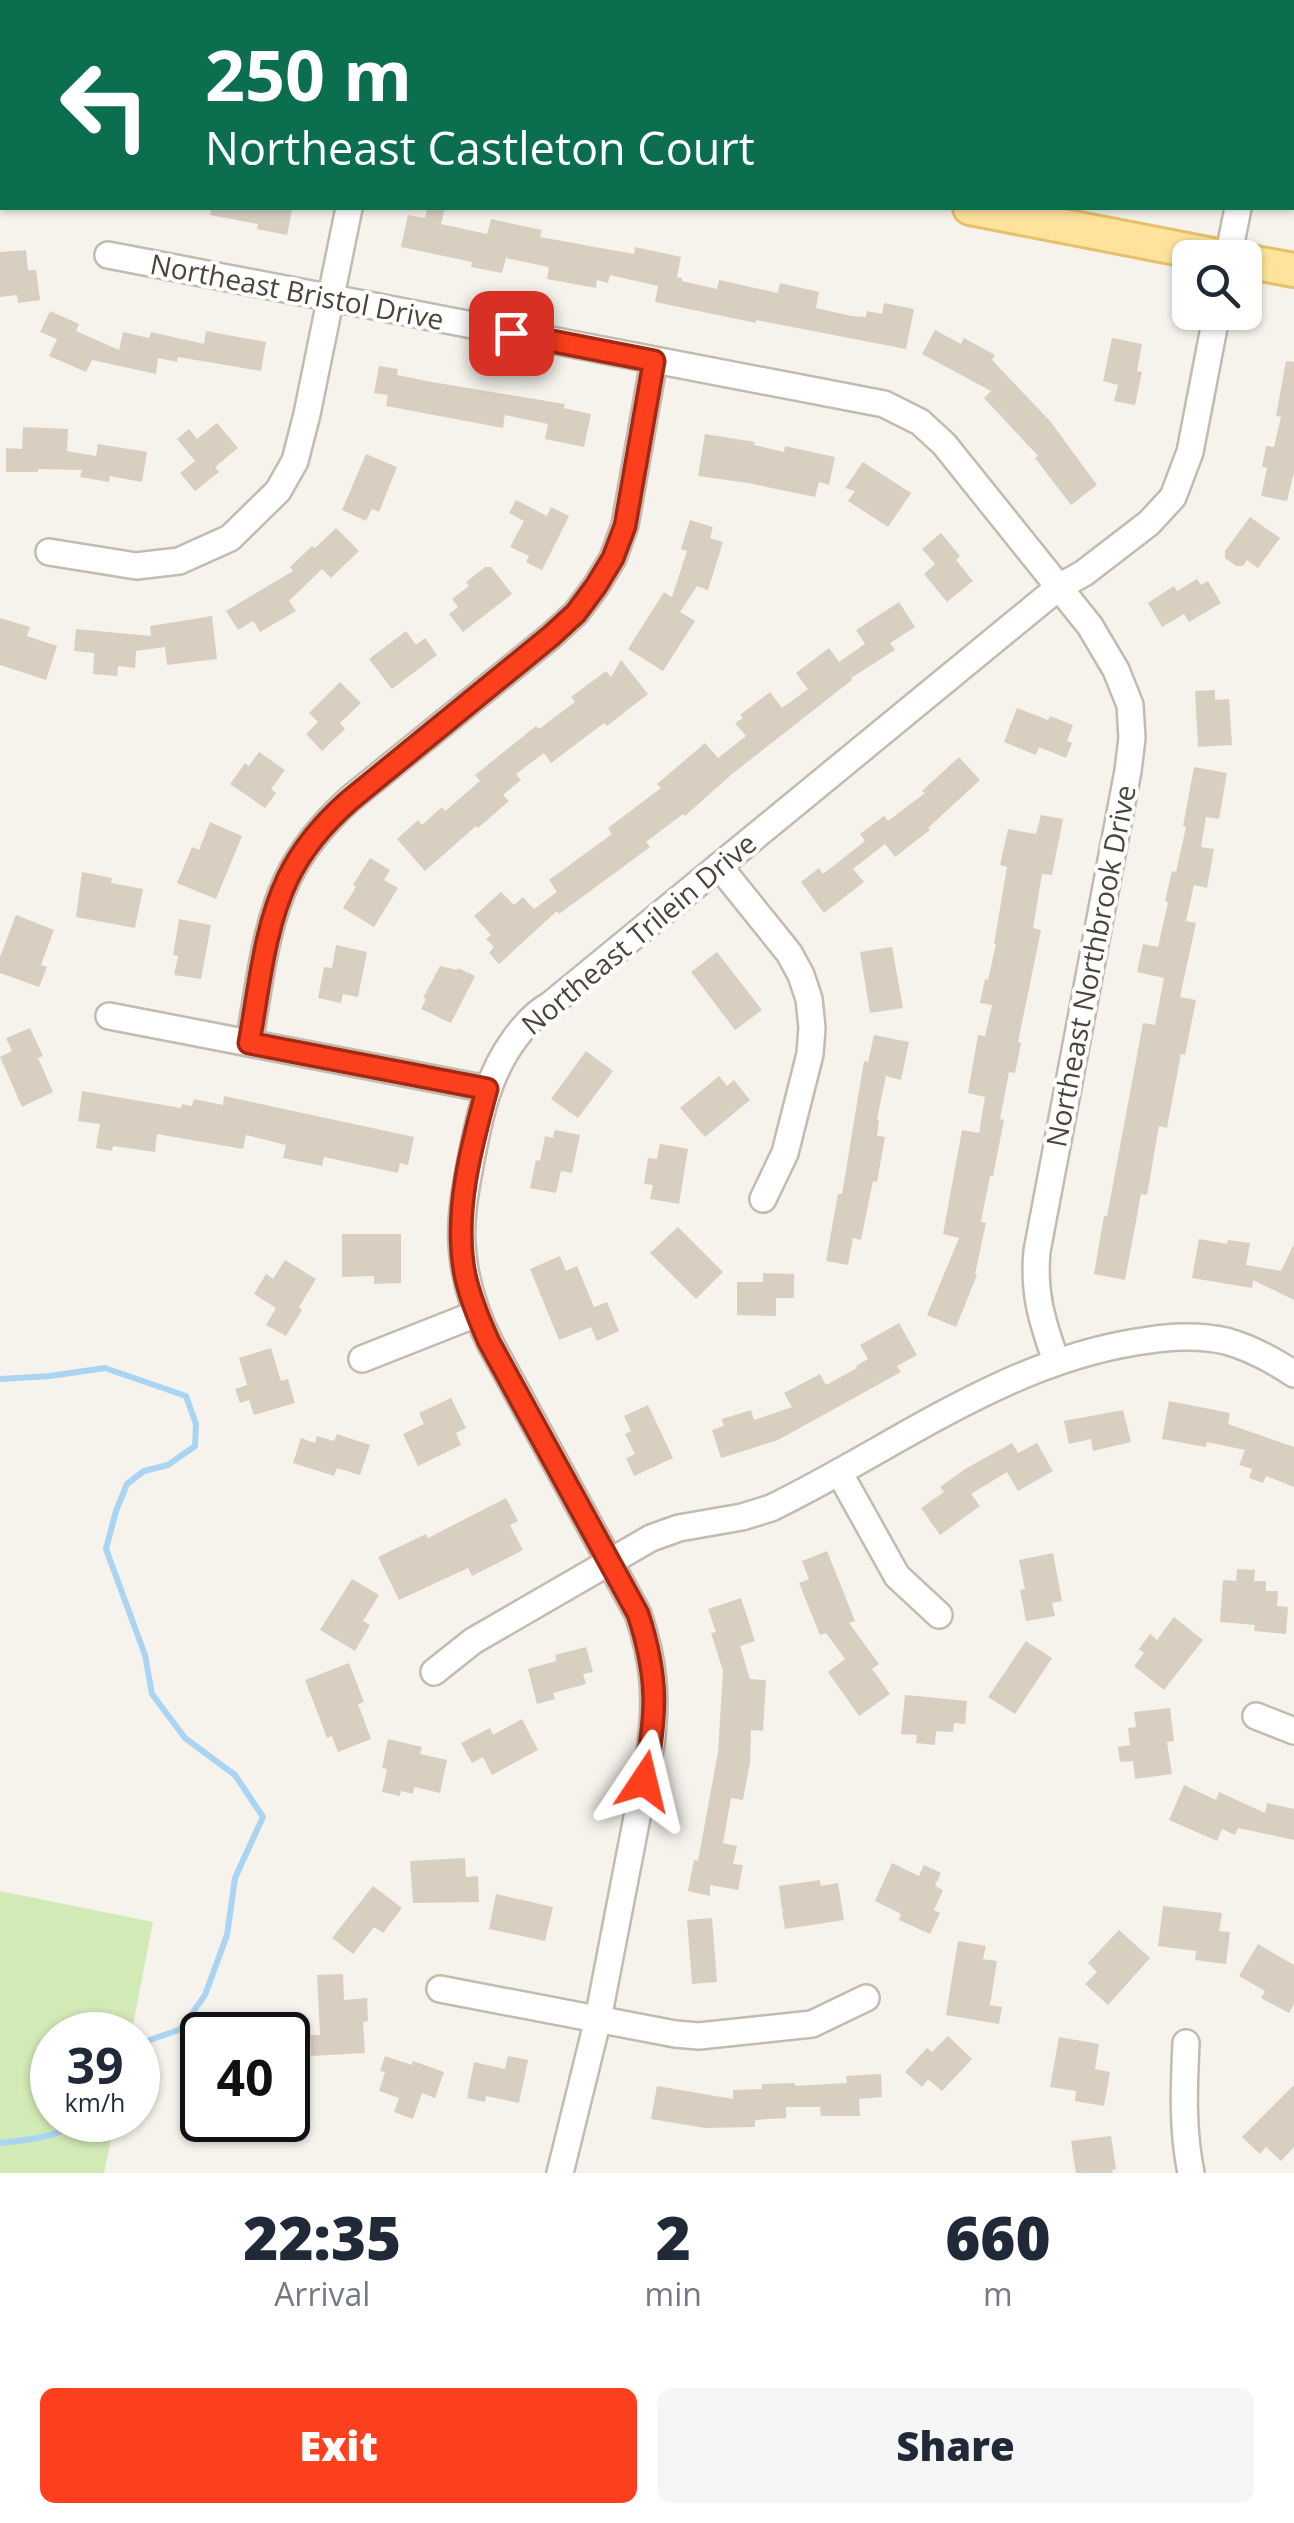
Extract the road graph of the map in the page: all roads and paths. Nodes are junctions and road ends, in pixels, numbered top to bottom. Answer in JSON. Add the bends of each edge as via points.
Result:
{"nodes":[{"id":1,"x":349,"y":210,"type":"edge"},
{"id":2,"x":980,"y":210,"type":"edge"},
{"id":3,"x":1238,"y":210,"type":"edge"},
{"id":4,"x":1232,"y":240,"type":"edge"},
{"id":5,"x":1172,"y":247,"type":"edge"},
{"id":6,"x":108,"y":255,"type":"dead end"},
{"id":7,"x":1262,"y":264,"type":"edge"},
{"id":8,"x":1294,"y":270,"type":"edge"},
{"id":9,"x":331,"y":298,"type":"junction"},
{"id":10,"x":1214,"y":330,"type":"edge"},
{"id":11,"x":654,"y":361,"type":"junction"},
{"id":12,"x":49,"y":552,"type":"dead end"},
{"id":13,"x":1059,"y":587,"type":"junction"},
{"id":14,"x":719,"y":866,"type":"junction"},
{"id":15,"x":109,"y":1016,"type":"dead end"},
{"id":16,"x":249,"y":1043,"type":"junction"},
{"id":17,"x":487,"y":1089,"type":"junction"},
{"id":18,"x":763,"y":1200,"type":"dead end"},
{"id":19,"x":476,"y":1314,"type":"junction"},
{"id":20,"x":362,"y":1360,"type":"dead end"},
{"id":21,"x":1056,"y":1361,"type":"junction"},
{"id":22,"x":1294,"y":1374,"type":"edge"},
{"id":23,"x":839,"y":1472,"type":"junction"},
{"id":24,"x":610,"y":1560,"type":"junction"},
{"id":25,"x":939,"y":1614,"type":"dead end"},
{"id":26,"x":434,"y":1672,"type":"dead end"},
{"id":27,"x":1256,"y":1716,"type":"dead end"},
{"id":28,"x":1294,"y":1731,"type":"edge"},
{"id":29,"x":440,"y":1989,"type":"dead end"},
{"id":30,"x":866,"y":1998,"type":"dead end"},
{"id":31,"x":598,"y":2019,"type":"junction"},
{"id":32,"x":1186,"y":2043,"type":"dead end"},
{"id":33,"x":560,"y":2173,"type":"edge"},
{"id":34,"x":1190,"y":2173,"type":"edge"}],
"edges":[{"from":1,"to":9,"type":"street"},
{"from":2,"to":5,"type":"main road"},
{"from":3,"to":4,"type":"street"},
{"from":6,"to":9,"type":"street","name":"Northeast Bristol Drive"},
{"from":7,"to":8,"type":"main road"},
{"from":9,"to":11,"type":"street","name":"Northeast Bristol Drive"},
{"from":9,"to":12,"type":"street","via":[[295,461],[278,492],[230,538],[180,561],[136,566]]},
{"from":10,"to":13,"type":"street","name":"Northeast Trilein Drive","via":[[1190,452],[1173,498]]},
{"from":11,"to":13,"type":"street","name":"Northeast Bristol Drive","via":[[884,404],[920,422]]},
{"from":11,"to":16,"type":"street","via":[[625,526],[613,558],[576,613],[350,800],[304,849],[276,908]]},
{"from":13,"to":14,"type":"street","name":"Northeast Trilein Drive"},
{"from":13,"to":21,"type":"street","name":"Northeast Northbrook Drive","via":[[1116,670],[1130,705],[1132,738],[1037,1251],[1037,1303]]},
{"from":14,"to":17,"type":"street","name":"Northeast Trilein Drive","via":[[522,1028]]},
{"from":14,"to":18,"type":"street","via":[[789,953],[809,999],[810,1054],[785,1153]]},
{"from":15,"to":16,"type":"street"},
{"from":16,"to":17,"type":"street"},
{"from":17,"to":19,"type":"street","name":"Northeast Trilein Drive","via":[[461,1241]]},
{"from":19,"to":20,"type":"street"},
{"from":19,"to":24,"type":"street","name":"Northeast Trilein Drive"},
{"from":21,"to":22,"type":"street","via":[[1116,1345],[1197,1336],[1251,1349]]},
{"from":21,"to":23,"type":"street","via":[[966,1401]]},
{"from":23,"to":24,"type":"street","via":[[770,1508],[678,1528]]},
{"from":23,"to":25,"type":"street","via":[[897,1576]]},
{"from":24,"to":26,"type":"street","via":[[472,1641]]},
{"from":24,"to":31,"type":"street","name":"Northeast Trilein Drive","via":[[649,1647],[656,1712]]},
{"from":27,"to":28,"type":"street"},
{"from":29,"to":31,"type":"street"},
{"from":30,"to":31,"type":"street","via":[[812,2024],[710,2035]]},
{"from":31,"to":33,"type":"street","name":"Northeast Trilein Drive"},
{"from":32,"to":34,"type":"street"}]}
